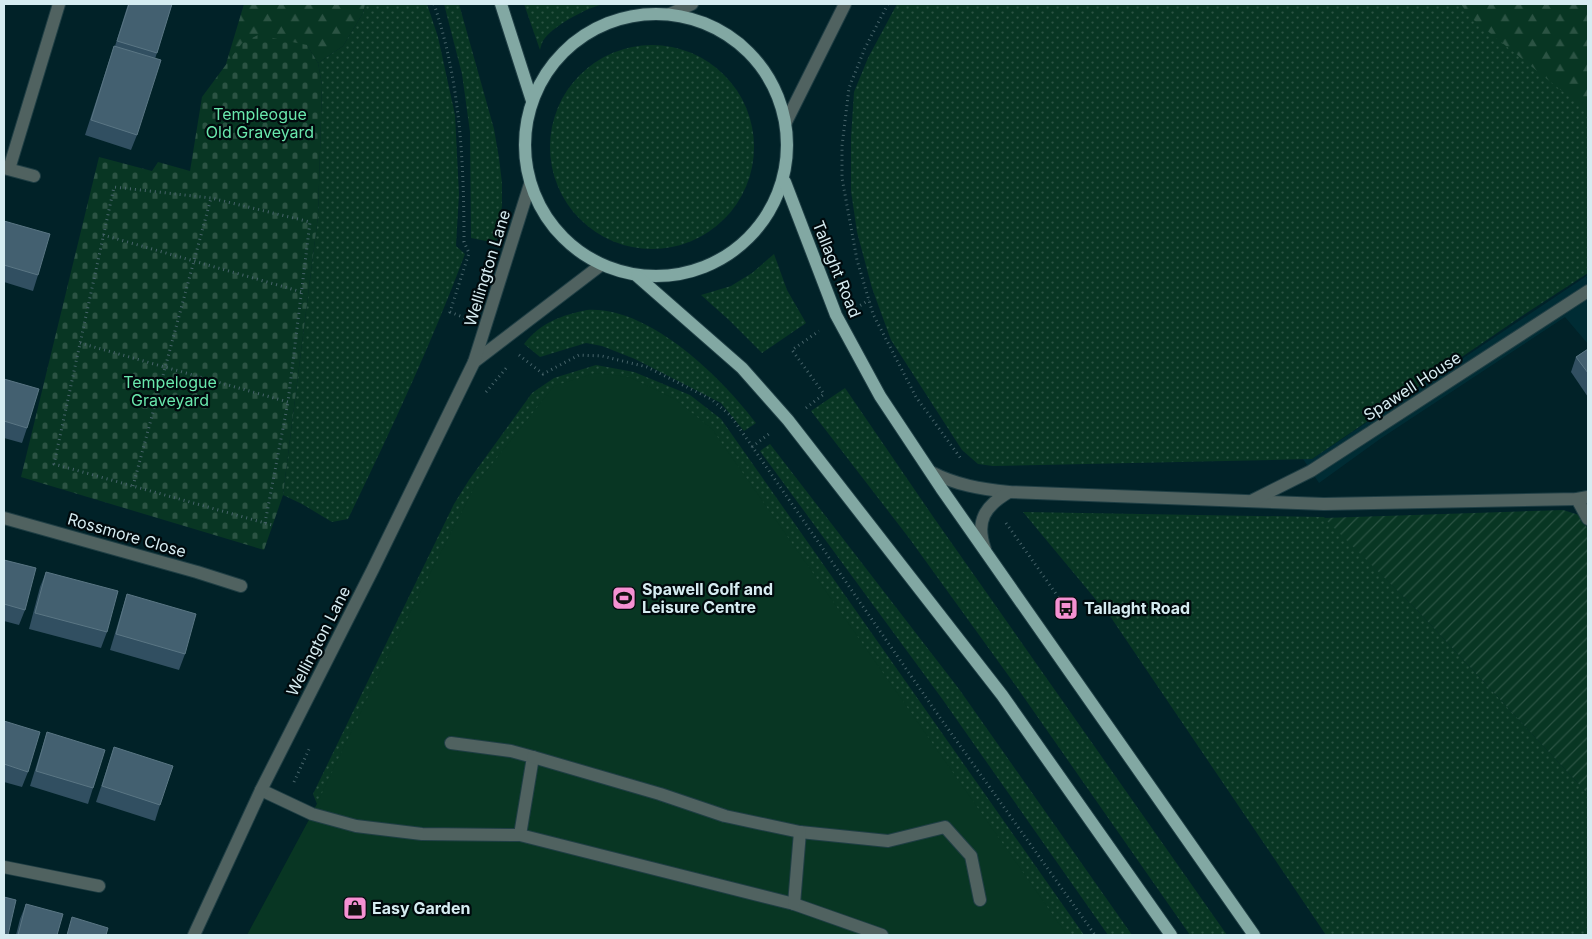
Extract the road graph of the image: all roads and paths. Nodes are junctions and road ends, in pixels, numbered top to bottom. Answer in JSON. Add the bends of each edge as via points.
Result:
{"nodes":[{"id":1,"x":59,"y":4,"type":"edge"},
{"id":2,"x":434,"y":4,"type":"edge"},
{"id":3,"x":501,"y":4,"type":"edge"},
{"id":4,"x":692,"y":4,"type":"edge"},
{"id":5,"x":845,"y":4,"type":"edge"},
{"id":6,"x":888,"y":4,"type":"edge"},
{"id":7,"x":648,"y":8,"type":"edge"},
{"id":8,"x":670,"y":14,"type":"junction"},
{"id":9,"x":532,"y":101,"type":"junction"},
{"id":10,"x":786,"y":122,"type":"junction"},
{"id":11,"x":7,"y":168,"type":"edge"},
{"id":12,"x":34,"y":176,"type":"dead end"},
{"id":13,"x":785,"y":182,"type":"junction"},
{"id":14,"x":530,"y":184,"type":"junction"},
{"id":15,"x":211,"y":198,"type":"junction"},
{"id":16,"x":104,"y":235,"type":"junction"},
{"id":17,"x":194,"y":260,"type":"junction"},
{"id":18,"x":601,"y":265,"type":"junction"},
{"id":19,"x":637,"y":276,"type":"junction"},
{"id":20,"x":1588,"y":291,"type":"edge"},
{"id":21,"x":302,"y":292,"type":"junction"},
{"id":22,"x":869,"y":300,"type":"junction"},
{"id":23,"x":853,"y":310,"type":"dead end"},
{"id":24,"x":469,"y":320,"type":"dead end"},
{"id":25,"x":813,"y":335,"type":"dead end"},
{"id":26,"x":80,"y":343,"type":"junction"},
{"id":27,"x":514,"y":351,"type":"dead end"},
{"id":28,"x":474,"y":362,"type":"junction"},
{"id":29,"x":165,"y":367,"type":"junction"},
{"id":30,"x":288,"y":402,"type":"junction"},
{"id":31,"x":808,"y":406,"type":"dead end"},
{"id":32,"x":765,"y":437,"type":"dead end"},
{"id":33,"x":752,"y":447,"type":"junction"},
{"id":34,"x":964,"y":462,"type":"dead end"},
{"id":35,"x":931,"y":472,"type":"junction"},
{"id":36,"x":133,"y":486,"type":"junction"},
{"id":37,"x":1009,"y":492,"type":"junction"},
{"id":38,"x":1583,"y":498,"type":"edge"},
{"id":39,"x":1250,"y":501,"type":"junction"},
{"id":40,"x":4,"y":518,"type":"edge"},
{"id":41,"x":1588,"y":519,"type":"edge"},
{"id":42,"x":1004,"y":520,"type":"dead end"},
{"id":43,"x":265,"y":523,"type":"junction"},
{"id":44,"x":272,"y":525,"type":"dead end"},
{"id":45,"x":987,"y":553,"type":"junction"},
{"id":46,"x":241,"y":586,"type":"dead end"},
{"id":47,"x":1039,"y":628,"type":"junction"},
{"id":48,"x":451,"y":743,"type":"dead end"},
{"id":49,"x":533,"y":757,"type":"junction"},
{"id":50,"x":260,"y":790,"type":"junction"},
{"id":51,"x":800,"y":832,"type":"junction"},
{"id":52,"x":520,"y":835,"type":"junction"},
{"id":53,"x":4,"y":867,"type":"edge"},
{"id":54,"x":99,"y":886,"type":"dead end"},
{"id":55,"x":980,"y":900,"type":"dead end"},
{"id":56,"x":794,"y":904,"type":"junction"},
{"id":57,"x":194,"y":935,"type":"edge"},
{"id":58,"x":882,"y":935,"type":"edge"},
{"id":59,"x":1094,"y":935,"type":"edge"},
{"id":60,"x":1171,"y":935,"type":"edge"},
{"id":61,"x":1254,"y":935,"type":"edge"}],
"edges":[{"from":1,"to":11,"type":"street"},
{"from":2,"to":24,"type":"path","via":[[454,81],[461,133],[464,242],[469,253],[450,312]]},
{"from":3,"to":9,"type":"main road"},
{"from":4,"to":8,"type":"street"},
{"from":5,"to":10,"type":"street"},
{"from":6,"to":22,"type":"path","via":[[849,88],[842,146],[842,178],[857,260]]},
{"from":7,"to":8,"type":"main road"},
{"from":7,"to":9,"type":"main road","via":[[613,20],[578,38],[550,66]]},
{"from":8,"to":10,"type":"main road","via":[[703,22],[734,39],[759,63],[777,92]]},
{"from":9,"to":14,"type":"main road","via":[[524,142]]},
{"from":10,"to":13,"type":"main road"},
{"from":11,"to":12,"type":"street"},
{"from":13,"to":19,"type":"main road","via":[[766,218],[741,245],[710,266],[674,276]]},
{"from":13,"to":35,"type":"main road","name":"Tallaght Road","via":[[838,319],[880,396]]},
{"from":14,"to":18,"type":"main road","via":[[546,217],[564,239]]},
{"from":14,"to":28,"type":"street","name":"Wellington Lane"},
{"from":15,"to":16,"type":"path","via":[[114,187]]},
{"from":15,"to":17,"type":"path"},
{"from":15,"to":21,"type":"path","via":[[310,222]]},
{"from":16,"to":17,"type":"path"},
{"from":16,"to":26,"type":"path"},
{"from":17,"to":21,"type":"path"},
{"from":17,"to":29,"type":"path"},
{"from":18,"to":19,"type":"main road"},
{"from":18,"to":28,"type":"street","name":"Wellington Lane"},
{"from":19,"to":60,"type":"main road","via":[[742,368],[788,420],[1002,695]]},
{"from":20,"to":39,"type":"street","name":"Spawell House","via":[[1311,471]]},
{"from":21,"to":30,"type":"path"},
{"from":22,"to":23,"type":"path"},
{"from":22,"to":34,"type":"path","via":[[873,314],[916,397]]},
{"from":25,"to":31,"type":"path","via":[[792,350],[824,394]]},
{"from":26,"to":29,"type":"path"},
{"from":26,"to":36,"type":"path","via":[[54,464]]},
{"from":27,"to":33,"type":"path","via":[[543,374],[579,355],[602,356],[647,367],[711,399],[730,416]]},
{"from":28,"to":50,"type":"street","name":"Wellington Lane"},
{"from":29,"to":30,"type":"path"},
{"from":29,"to":36,"type":"path"},
{"from":30,"to":43,"type":"path"},
{"from":32,"to":33,"type":"path"},
{"from":33,"to":59,"type":"path"},
{"from":35,"to":37,"type":"street","name":"Spawell House","via":[[971,487]]},
{"from":35,"to":45,"type":"main road","name":"Tallaght Road"},
{"from":36,"to":43,"type":"path"},
{"from":37,"to":39,"type":"street","name":"Spawell House"},
{"from":37,"to":45,"type":"street","via":[[993,502],[985,514],[980,529]]},
{"from":38,"to":39,"type":"street","name":"Spawell House","via":[[1324,504]]},
{"from":38,"to":41,"type":"street","name":"Spawell House"},
{"from":40,"to":46,"type":"street","name":"Rossmore Close"},
{"from":42,"to":47,"type":"path","via":[[1066,608]]},
{"from":43,"to":44,"type":"path"},
{"from":45,"to":47,"type":"main road","name":"Tallaght Road"},
{"from":47,"to":61,"type":"main road","name":"Tallaght Road"},
{"from":48,"to":49,"type":"street"},
{"from":49,"to":51,"type":"street","via":[[725,816]]},
{"from":49,"to":52,"type":"street"},
{"from":50,"to":52,"type":"street","via":[[312,814],[356,826],[422,834]]},
{"from":50,"to":57,"type":"street","name":"Wellington Lane"},
{"from":51,"to":55,"type":"street","via":[[888,841],[945,827],[971,856]]},
{"from":51,"to":56,"type":"street"},
{"from":52,"to":56,"type":"street"},
{"from":53,"to":54,"type":"street"},
{"from":56,"to":58,"type":"street"}]}
